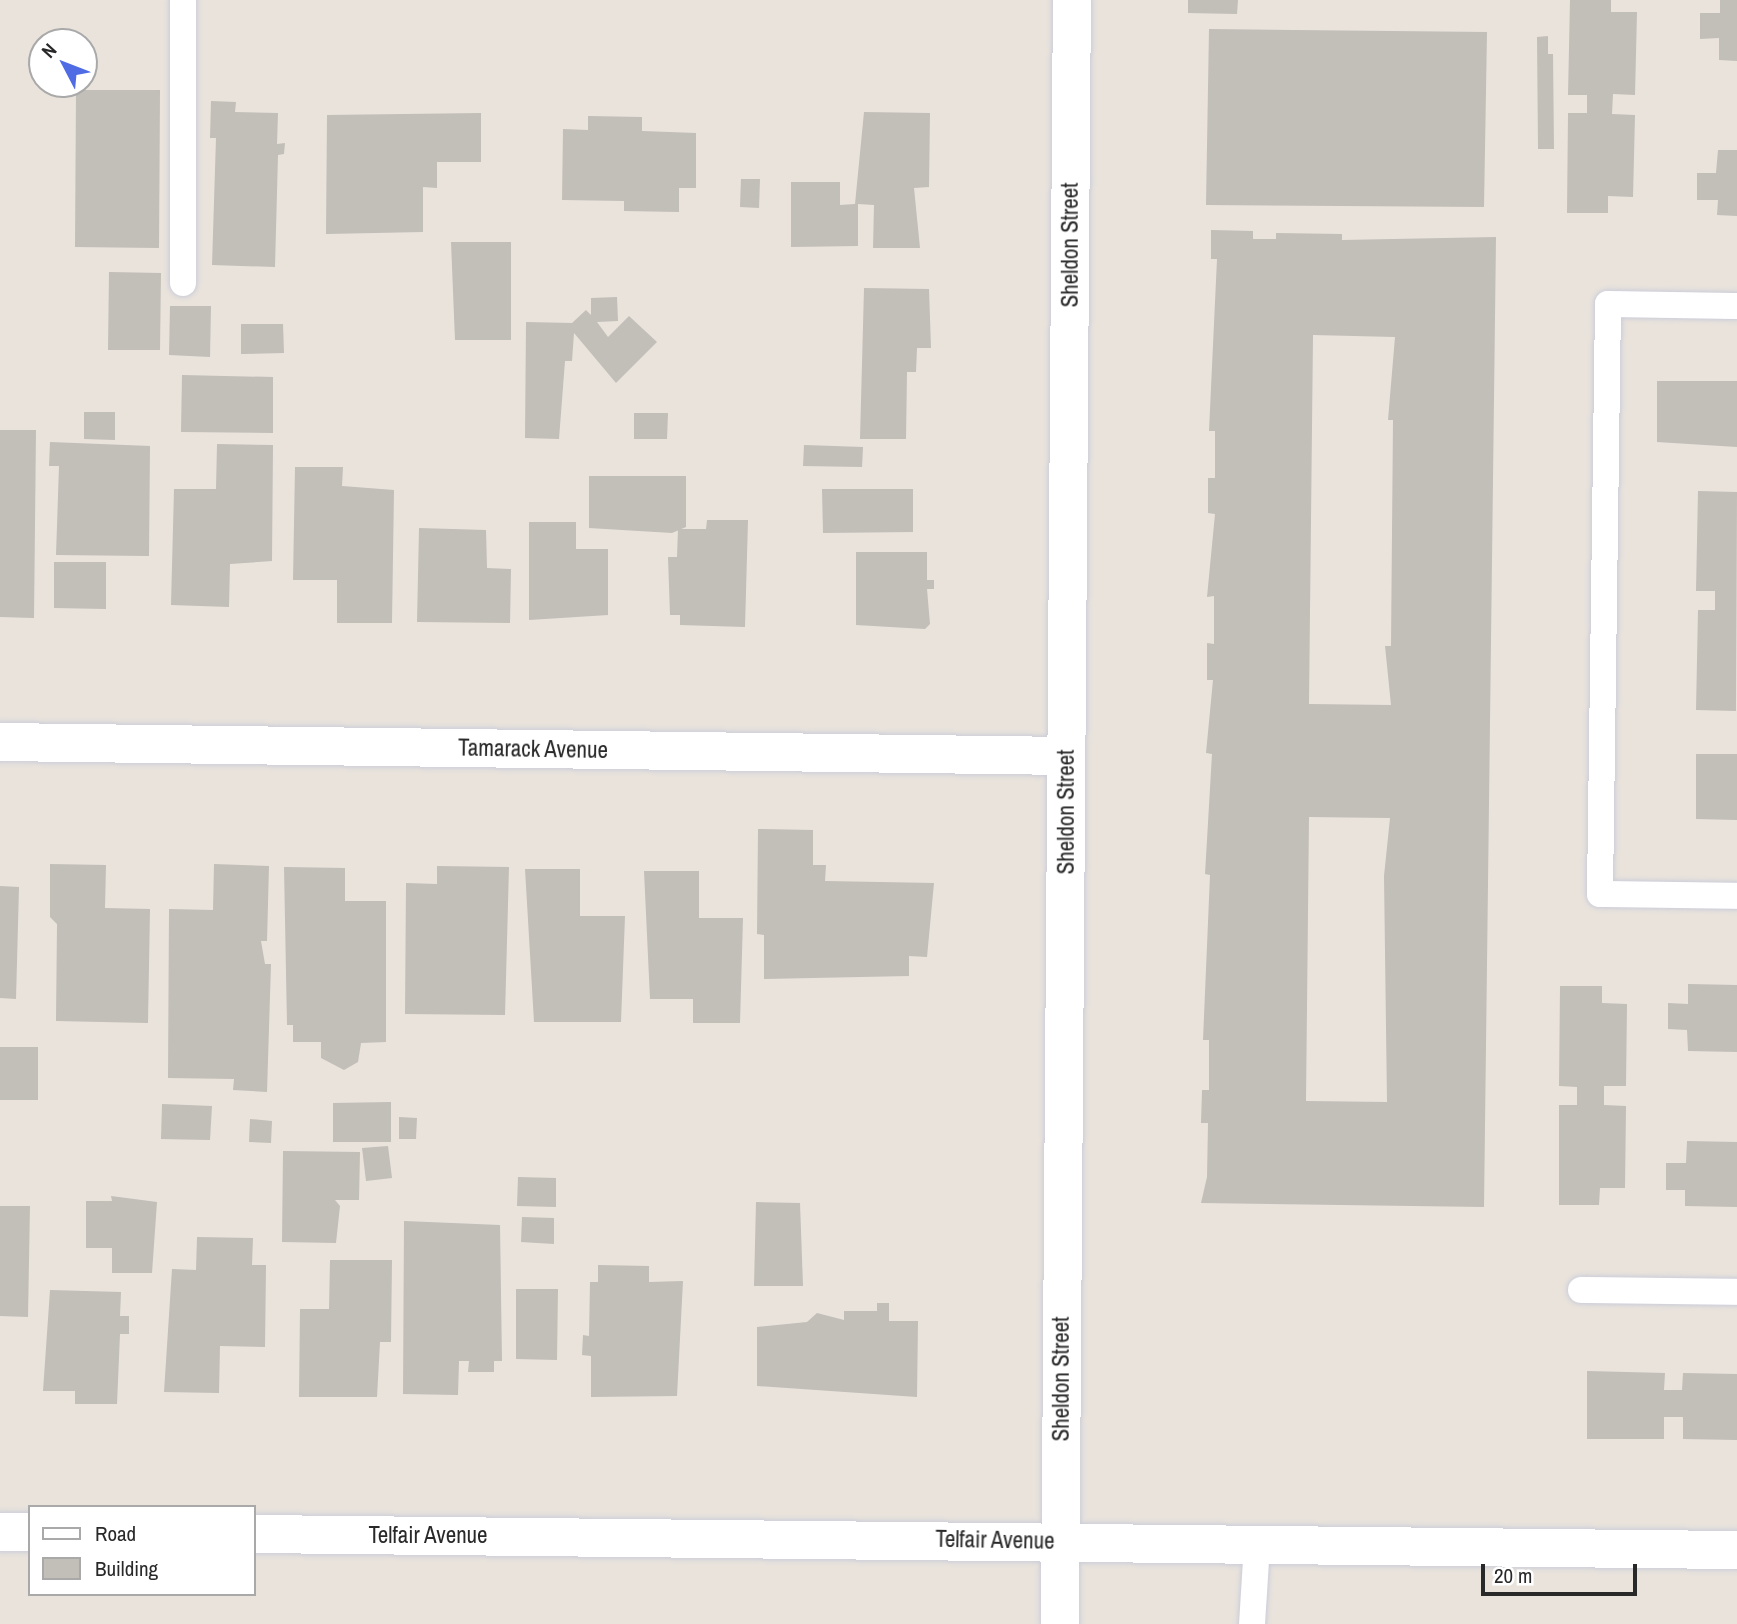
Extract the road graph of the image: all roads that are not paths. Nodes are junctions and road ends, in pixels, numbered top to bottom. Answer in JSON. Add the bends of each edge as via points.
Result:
{"nodes":[{"id":1,"x":183,"y":0,"type":"edge"},
{"id":2,"x":1072,"y":0,"type":"edge"},
{"id":3,"x":183,"y":282,"type":"dead end"},
{"id":4,"x":1737,"y":306,"type":"edge"},
{"id":5,"x":0,"y":742,"type":"edge"},
{"id":6,"x":1066,"y":756,"type":"junction"},
{"id":7,"x":1737,"y":897,"type":"edge"},
{"id":8,"x":1581,"y":1290,"type":"dead end"},
{"id":9,"x":1737,"y":1292,"type":"edge"},
{"id":10,"x":0,"y":1532,"type":"edge"},
{"id":11,"x":28,"y":1532,"type":"edge"},
{"id":12,"x":256,"y":1534,"type":"edge"},
{"id":13,"x":1060,"y":1541,"type":"junction"},
{"id":14,"x":1257,"y":1544,"type":"junction"},
{"id":15,"x":1737,"y":1550,"type":"edge"},
{"id":16,"x":1060,"y":1624,"type":"edge"},
{"id":17,"x":1252,"y":1624,"type":"edge"}],
"edges":[{"from":1,"to":3,"type":"lane"},
{"from":2,"to":6,"type":"street","name":"Sheldon Street"},
{"from":4,"to":7,"type":"lane","via":[[1608,304],[1600,894]]},
{"from":5,"to":6,"type":"street","name":"Tamarack Avenue"},
{"from":6,"to":13,"type":"street","name":"Sheldon Street"},
{"from":8,"to":9,"type":"lane"},
{"from":10,"to":11,"type":"street"},
{"from":12,"to":13,"type":"street","name":"Telfair Avenue"},
{"from":13,"to":14,"type":"street","name":"Telfair Avenue"},
{"from":13,"to":16,"type":"street","name":"Sheldon Street"},
{"from":14,"to":15,"type":"street","name":"Telfair Avenue"},
{"from":14,"to":17,"type":"lane"}]}
